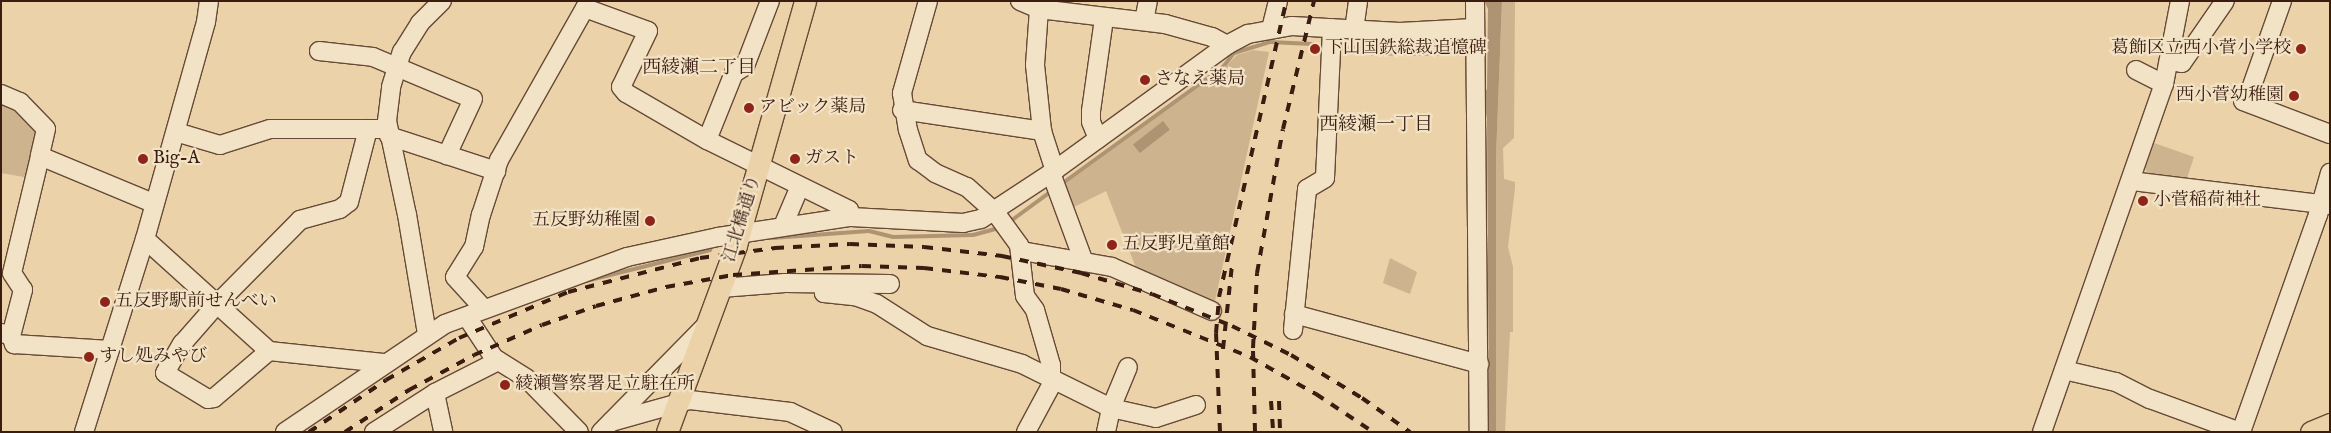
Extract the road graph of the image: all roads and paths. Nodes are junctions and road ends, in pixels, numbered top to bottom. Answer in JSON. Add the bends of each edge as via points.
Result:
{"nodes":[{"id":1,"x":209,"y":1,"type":"edge"},
{"id":2,"x":442,"y":1,"type":"edge"},
{"id":3,"x":770,"y":1,"type":"edge"},
{"id":4,"x":805,"y":1,"type":"edge"},
{"id":5,"x":928,"y":1,"type":"edge"},
{"id":6,"x":1020,"y":1,"type":"edge"},
{"id":7,"x":1148,"y":1,"type":"edge"},
{"id":8,"x":1278,"y":1,"type":"edge"},
{"id":9,"x":1358,"y":1,"type":"edge"},
{"id":10,"x":1475,"y":1,"type":"edge"},
{"id":11,"x":2180,"y":1,"type":"edge"},
{"id":12,"x":2225,"y":1,"type":"edge"},
{"id":13,"x":2282,"y":1,"type":"edge"},
{"id":14,"x":1043,"y":6,"type":"edge"},
{"id":15,"x":614,"y":9,"type":"edge"},
{"id":16,"x":1104,"y":18,"type":"junction"},
{"id":17,"x":1137,"y":21,"type":"junction"},
{"id":18,"x":1332,"y":28,"type":"junction"},
{"id":19,"x":1474,"y":28,"type":"junction"},
{"id":20,"x":1271,"y":29,"type":"junction"},
{"id":21,"x":1354,"y":30,"type":"junction"},
{"id":22,"x":1226,"y":45,"type":"junction"},
{"id":23,"x":319,"y":51,"type":"dead end"},
{"id":24,"x":2170,"y":61,"type":"junction"},
{"id":25,"x":397,"y":66,"type":"junction"},
{"id":26,"x":2136,"y":70,"type":"dead end"},
{"id":27,"x":2164,"y":84,"type":"junction"},
{"id":28,"x":1,"y":94,"type":"edge"},
{"id":29,"x":902,"y":110,"type":"junction"},
{"id":30,"x":368,"y":129,"type":"junction"},
{"id":31,"x":1042,"y":130,"type":"junction"},
{"id":32,"x":176,"y":132,"type":"junction"},
{"id":33,"x":388,"y":133,"type":"junction"},
{"id":34,"x":2330,"y":134,"type":"edge"},
{"id":35,"x":1098,"y":139,"type":"junction"},
{"id":36,"x":706,"y":140,"type":"junction"},
{"id":37,"x":447,"y":155,"type":"junction"},
{"id":38,"x":40,"y":156,"type":"junction"},
{"id":39,"x":759,"y":167,"type":"junction"},
{"id":40,"x":496,"y":170,"type":"junction"},
{"id":41,"x":1053,"y":172,"type":"junction"},
{"id":42,"x":2330,"y":173,"type":"edge"},
{"id":43,"x":2131,"y":181,"type":"junction"},
{"id":44,"x":800,"y":186,"type":"junction"},
{"id":45,"x":153,"y":203,"type":"junction"},
{"id":46,"x":2325,"y":205,"type":"edge"},
{"id":47,"x":995,"y":212,"type":"junction"},
{"id":48,"x":851,"y":217,"type":"junction"},
{"id":49,"x":783,"y":226,"type":"junction"},
{"id":50,"x":740,"y":234,"type":"junction"},
{"id":51,"x":145,"y":239,"type":"junction"},
{"id":52,"x":1022,"y":252,"type":"junction"},
{"id":53,"x":1084,"y":262,"type":"junction"},
{"id":54,"x":823,"y":284,"type":"junction"},
{"id":55,"x":890,"y":284,"type":"dead end"},
{"id":56,"x":722,"y":288,"type":"junction"},
{"id":57,"x":218,"y":303,"type":"junction"},
{"id":58,"x":484,"y":309,"type":"junction"},
{"id":59,"x":1212,"y":311,"type":"dead end"},
{"id":60,"x":467,"y":317,"type":"junction"},
{"id":61,"x":710,"y":320,"type":"junction"},
{"id":62,"x":6,"y":334,"type":"edge"},
{"id":63,"x":427,"y":334,"type":"junction"},
{"id":64,"x":110,"y":350,"type":"junction"},
{"id":65,"x":269,"y":351,"type":"junction"},
{"id":66,"x":498,"y":362,"type":"junction"},
{"id":67,"x":383,"y":363,"type":"junction"},
{"id":68,"x":1479,"y":364,"type":"junction"},
{"id":69,"x":1128,"y":367,"type":"dead end"},
{"id":70,"x":2064,"y":370,"type":"junction"},
{"id":71,"x":1053,"y":379,"type":"junction"},
{"id":72,"x":435,"y":393,"type":"junction"},
{"id":73,"x":680,"y":401,"type":"junction"},
{"id":74,"x":1196,"y":405,"type":"dead end"},
{"id":75,"x":1112,"y":408,"type":"junction"},
{"id":76,"x":2330,"y":424,"type":"edge"},
{"id":77,"x":606,"y":427,"type":"edge"},
{"id":78,"x":811,"y":427,"type":"edge"},
{"id":79,"x":84,"y":432,"type":"edge"},
{"id":80,"x":285,"y":432,"type":"edge"},
{"id":81,"x":374,"y":432,"type":"edge"},
{"id":82,"x":444,"y":432,"type":"edge"},
{"id":83,"x":579,"y":432,"type":"edge"},
{"id":84,"x":668,"y":432,"type":"edge"},
{"id":85,"x":833,"y":432,"type":"edge"},
{"id":86,"x":1026,"y":432,"type":"edge"},
{"id":87,"x":1106,"y":432,"type":"edge"},
{"id":88,"x":1479,"y":432,"type":"edge"},
{"id":89,"x":2042,"y":432,"type":"edge"},
{"id":90,"x":2240,"y":432,"type":"edge"},
{"id":91,"x":2311,"y":432,"type":"edge"}],
"edges":[{"from":1,"to":32,"type":"street"},
{"from":2,"to":25,"type":"street","via":[[420,23]]},
{"from":3,"to":36,"type":"street","via":[[745,66],[734,73]]},
{"from":4,"to":39,"type":"main road","name":"江北橋通り"},
{"from":5,"to":29,"type":"street","via":[[904,84]]},
{"from":6,"to":14,"type":"street"},
{"from":7,"to":17,"type":"street"},
{"from":8,"to":20,"type":"street"},
{"from":9,"to":21,"type":"street"},
{"from":10,"to":19,"type":"street"},
{"from":11,"to":24,"type":"street"},
{"from":12,"to":24,"type":"street","via":[[2182,63]]},
{"from":13,"to":34,"type":"street","via":[[2248,97],[2243,101]]},
{"from":14,"to":16,"type":"street"},
{"from":14,"to":31,"type":"street","via":[[1035,65]]},
{"from":15,"to":36,"type":"street","via":[[648,31],[621,87]]},
{"from":15,"to":40,"type":"street","via":[[585,8]]},
{"from":16,"to":17,"type":"street"},
{"from":16,"to":35,"type":"street","via":[[1091,111],[1091,122]]},
{"from":17,"to":22,"type":"street","via":[[1212,37]]},
{"from":18,"to":20,"type":"street","via":[[1292,26]]},
{"from":18,"to":21,"type":"street"},
{"from":18,"to":68,"type":"street","via":[[1325,178],[1308,189],[1293,322]]},
{"from":19,"to":21,"type":"street","via":[[1400,32]]},
{"from":19,"to":68,"type":"street"},
{"from":20,"to":22,"type":"street","via":[[1248,34]]},
{"from":22,"to":35,"type":"street"},
{"from":23,"to":25,"type":"street","via":[[372,58]]},
{"from":24,"to":27,"type":"street"},
{"from":25,"to":33,"type":"street","via":[[391,88]]},
{"from":25,"to":37,"type":"street","via":[[473,99]]},
{"from":26,"to":27,"type":"street"},
{"from":27,"to":43,"type":"street"},
{"from":28,"to":38,"type":"street","via":[[20,102],[46,129]]},
{"from":29,"to":31,"type":"street"},
{"from":29,"to":47,"type":"street","via":[[918,160],[936,173],[967,187]]},
{"from":30,"to":32,"type":"street","via":[[270,129],[220,144]]},
{"from":30,"to":33,"type":"street"},
{"from":30,"to":57,"type":"street","via":[[349,202],[340,209],[300,220]]},
{"from":31,"to":41,"type":"street"},
{"from":32,"to":45,"type":"street"},
{"from":33,"to":37,"type":"street"},
{"from":33,"to":63,"type":"street","via":[[408,215]]},
{"from":35,"to":41,"type":"street"},
{"from":36,"to":39,"type":"street"},
{"from":37,"to":40,"type":"street"},
{"from":38,"to":45,"type":"street"},
{"from":38,"to":62,"type":"street","via":[[12,273],[23,290]]},
{"from":39,"to":44,"type":"street"},
{"from":39,"to":50,"type":"main road","name":"江北橋通り"},
{"from":40,"to":58,"type":"street","via":[[480,215],[474,247],[455,277]]},
{"from":41,"to":47,"type":"street"},
{"from":41,"to":53,"type":"street"},
{"from":42,"to":46,"type":"street"},
{"from":43,"to":46,"type":"street"},
{"from":43,"to":70,"type":"street"},
{"from":44,"to":48,"type":"street","via":[[849,210]]},
{"from":44,"to":49,"type":"street"},
{"from":45,"to":51,"type":"street"},
{"from":46,"to":90,"type":"street"},
{"from":47,"to":48,"type":"street","via":[[962,224]]},
{"from":47,"to":52,"type":"street"},
{"from":48,"to":49,"type":"street"},
{"from":49,"to":50,"type":"street"},
{"from":50,"to":56,"type":"main road","name":"江北橋通り"},
{"from":50,"to":58,"type":"street","via":[[627,257]]},
{"from":51,"to":57,"type":"street"},
{"from":51,"to":64,"type":"street"},
{"from":52,"to":53,"type":"street"},
{"from":52,"to":71,"type":"street","via":[[1025,296],[1035,310]]},
{"from":53,"to":59,"type":"street","via":[[1112,267]]},
{"from":54,"to":55,"type":"street"},
{"from":54,"to":56,"type":"street","via":[[785,283]]},
{"from":54,"to":71,"type":"street","via":[[824,293],[855,296],[877,304],[927,336],[1022,364]]},
{"from":56,"to":61,"type":"main road","name":"江北橋通り"},
{"from":57,"to":65,"type":"street"},
{"from":57,"to":65,"type":"street","via":[[182,344],[164,374],[208,399],[214,398]]},
{"from":58,"to":60,"type":"street"},
{"from":60,"to":63,"type":"street"},
{"from":60,"to":66,"type":"street"},
{"from":61,"to":73,"type":"main road","name":"江北橋通り"},
{"from":61,"to":77,"type":"street"},
{"from":62,"to":64,"type":"street","via":[[14,344]]},
{"from":63,"to":67,"type":"street"},
{"from":64,"to":79,"type":"street"},
{"from":65,"to":67,"type":"street"},
{"from":66,"to":72,"type":"street"},
{"from":66,"to":83,"type":"street","via":[[527,379]]},
{"from":67,"to":80,"type":"street"},
{"from":68,"to":88,"type":"street"},
{"from":69,"to":75,"type":"street"},
{"from":70,"to":89,"type":"street"},
{"from":70,"to":90,"type":"street","via":[[2116,382],[2150,399]]},
{"from":71,"to":75,"type":"street"},
{"from":71,"to":86,"type":"street"},
{"from":72,"to":81,"type":"street"},
{"from":72,"to":82,"type":"street"},
{"from":73,"to":77,"type":"street"},
{"from":73,"to":78,"type":"street","via":[[790,412]]},
{"from":73,"to":84,"type":"main road","name":"江北橋通り"},
{"from":74,"to":75,"type":"street","via":[[1156,418]]},
{"from":75,"to":87,"type":"street"},
{"from":76,"to":91,"type":"main road"},
{"from":78,"to":85,"type":"street"}]}
